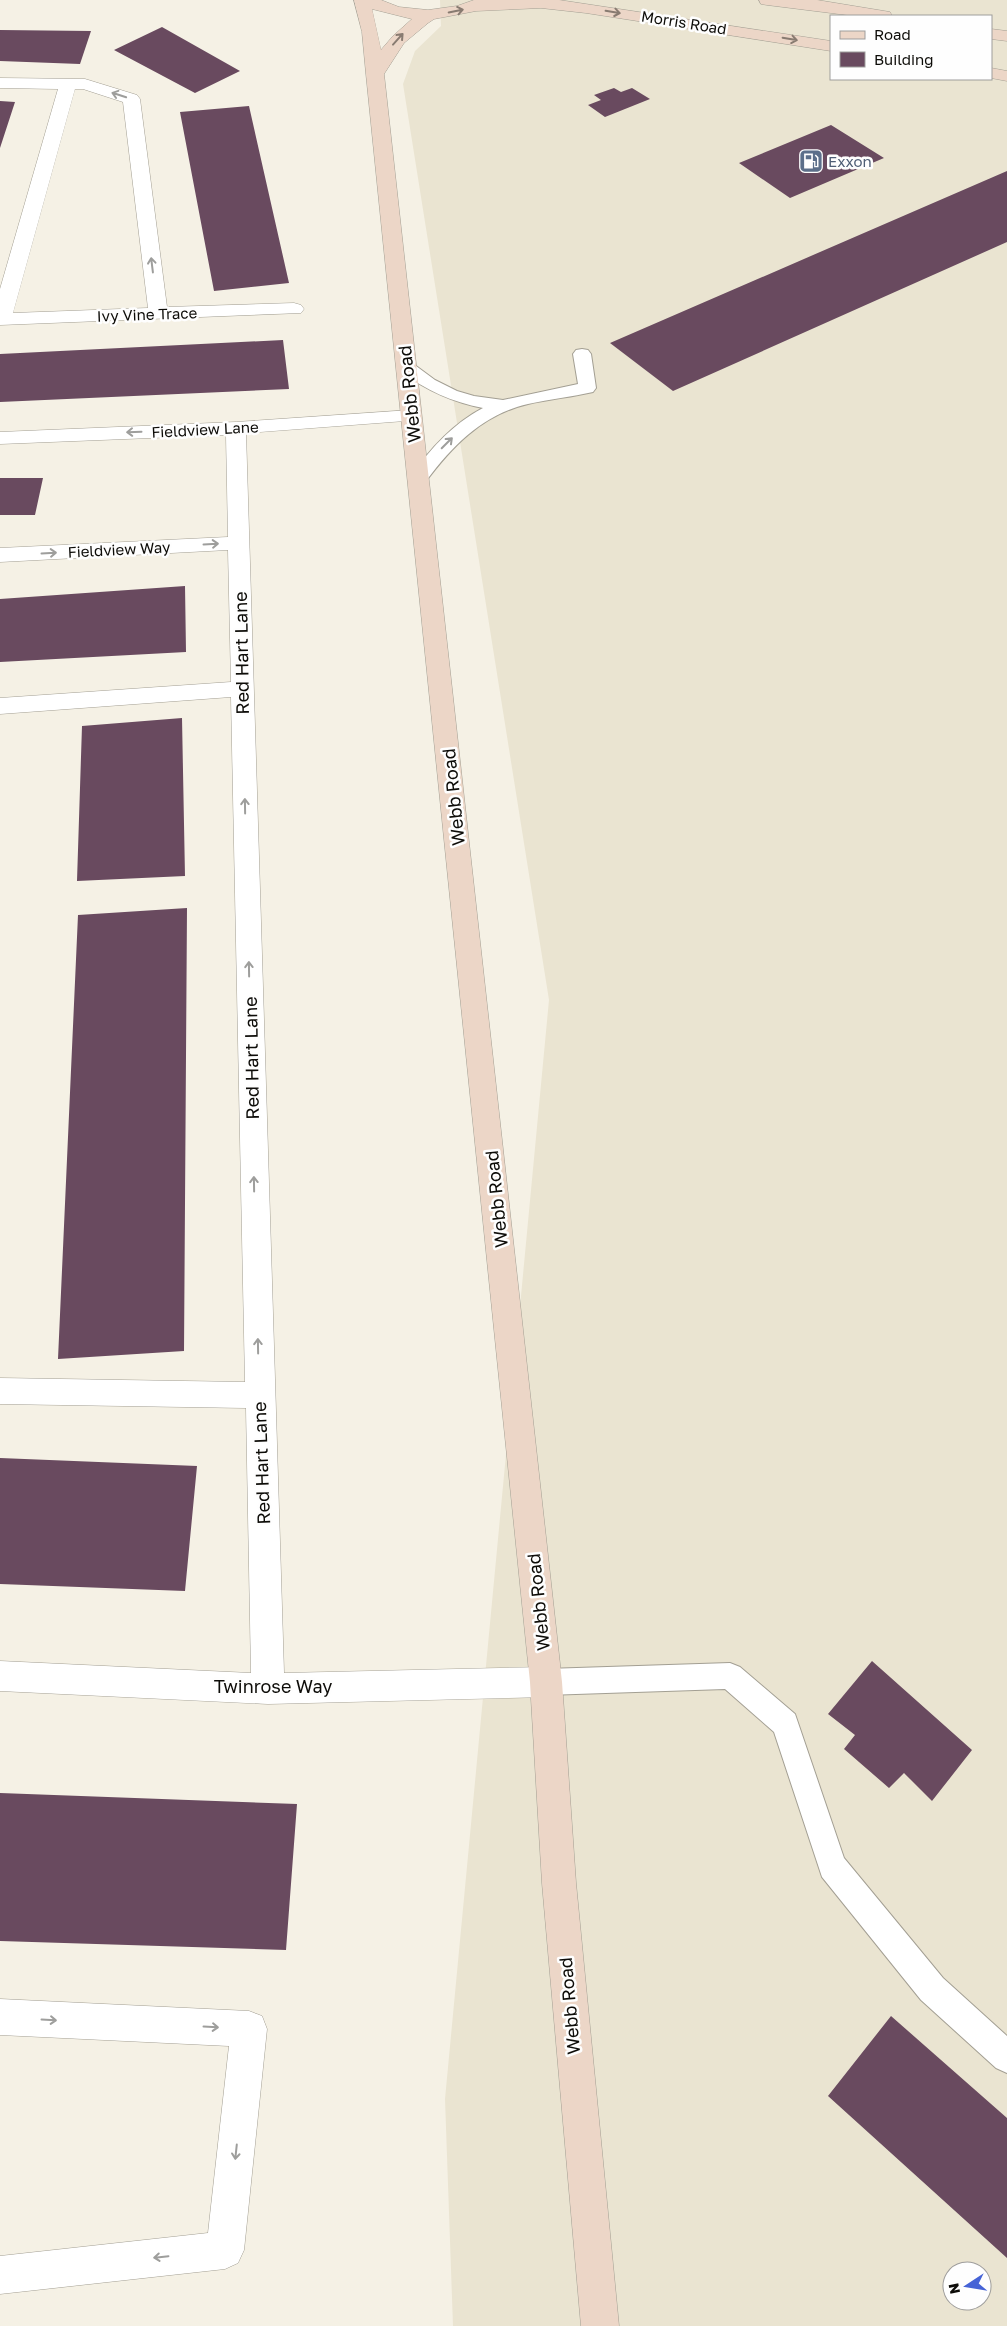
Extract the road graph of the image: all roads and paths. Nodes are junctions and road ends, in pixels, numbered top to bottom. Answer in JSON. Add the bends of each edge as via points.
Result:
{"nodes":[{"id":1,"x":362,"y":0,"type":"edge"},
{"id":2,"x":368,"y":0,"type":"edge"},
{"id":3,"x":767,"y":0,"type":"edge"},
{"id":4,"x":483,"y":3,"type":"edge"},
{"id":5,"x":431,"y":14,"type":"junction"},
{"id":6,"x":878,"y":15,"type":"edge"},
{"id":7,"x":992,"y":34,"type":"edge"},
{"id":8,"x":1007,"y":36,"type":"edge"},
{"id":9,"x":830,"y":46,"type":"edge"},
{"id":10,"x":992,"y":73,"type":"edge"},
{"id":11,"x":375,"y":74,"type":"junction"},
{"id":12,"x":1007,"y":76,"type":"edge"},
{"id":13,"x":0,"y":82,"type":"edge"},
{"id":14,"x":68,"y":84,"type":"junction"},
{"id":15,"x":294,"y":309,"type":"dead end"},
{"id":16,"x":158,"y":314,"type":"junction"},
{"id":17,"x":1,"y":319,"type":"edge"},
{"id":18,"x":582,"y":354,"type":"dead end"},
{"id":19,"x":406,"y":367,"type":"junction"},
{"id":20,"x":504,"y":405,"type":"junction"},
{"id":21,"x":411,"y":416,"type":"junction"},
{"id":22,"x":236,"y":428,"type":"junction"},
{"id":23,"x":0,"y":438,"type":"edge"},
{"id":24,"x":417,"y":481,"type":"junction"},
{"id":25,"x":238,"y":543,"type":"junction"},
{"id":26,"x":0,"y":555,"type":"edge"},
{"id":27,"x":242,"y":689,"type":"junction"},
{"id":28,"x":0,"y":706,"type":"edge"},
{"id":29,"x":0,"y":1391,"type":"edge"},
{"id":30,"x":259,"y":1395,"type":"junction"},
{"id":31,"x":0,"y":1676,"type":"edge"},
{"id":32,"x":546,"y":1682,"type":"junction"},
{"id":33,"x":268,"y":1688,"type":"junction"},
{"id":34,"x":0,"y":2017,"type":"edge"},
{"id":35,"x":1007,"y":2057,"type":"edge"},
{"id":36,"x":0,"y":2275,"type":"edge"},
{"id":37,"x":600,"y":2326,"type":"edge"}],
"edges":[{"from":1,"to":11,"type":"street","name":"Webb Road"},
{"from":2,"to":5,"type":"street","via":[[390,10]]},
{"from":3,"to":6,"type":"street"},
{"from":5,"to":4,"type":"street","name":"Morris Road","one_way":true,"via":[[463,10]]},
{"from":4,"to":9,"type":"street","name":"Morris Road","one_way":true,"via":[[541,3],[586,8]]},
{"from":11,"to":5,"type":"street","one_way":true,"via":[[399,38],[412,25]]},
{"from":7,"to":8,"type":"street"},
{"from":10,"to":12,"type":"street"},
{"from":11,"to":19,"type":"street","name":"Webb Road"},
{"from":13,"to":14,"type":"street"},
{"from":16,"to":14,"type":"street","one_way":true,"via":[[131,99],[85,84]]},
{"from":14,"to":17,"type":"street"},
{"from":15,"to":16,"type":"street","name":"Ivy Vine Trace"},
{"from":16,"to":17,"type":"street","name":"Ivy Vine Trace"},
{"from":18,"to":20,"type":"lane","via":[[587,388]]},
{"from":19,"to":20,"type":"lane","via":[[436,389],[456,398]]},
{"from":19,"to":21,"type":"street","name":"Webb Road"},
{"from":24,"to":20,"type":"lane","one_way":true,"via":[[434,456],[457,433],[478,417]]},
{"from":21,"to":22,"type":"street","name":"Fieldview Lane"},
{"from":21,"to":24,"type":"street","name":"Webb Road"},
{"from":22,"to":23,"type":"street","name":"Fieldview Lane","one_way":true},
{"from":22,"to":25,"type":"street","name":"Red Hart Lane"},
{"from":24,"to":32,"type":"street","name":"Webb Road","via":[[469,940]]},
{"from":26,"to":25,"type":"street","name":"Fieldview Way","one_way":true},
{"from":25,"to":27,"type":"street","name":"Red Hart Lane"},
{"from":27,"to":28,"type":"street"},
{"from":30,"to":27,"type":"street","name":"Red Hart Lane","one_way":true},
{"from":29,"to":30,"type":"street"},
{"from":30,"to":33,"type":"street","name":"Red Hart Lane"},
{"from":31,"to":33,"type":"street","name":"Twinrose Way"},
{"from":32,"to":33,"type":"street","name":"Twinrose Way"},
{"from":32,"to":35,"type":"lane","via":[[730,1676],[784,1724],[832,1868],[932,1988]]},
{"from":32,"to":37,"type":"street","name":"Webb Road","via":[[559,1883]]},
{"from":34,"to":36,"type":"street","one_way":true,"via":[[250,2029],[225,2250]]}]}
